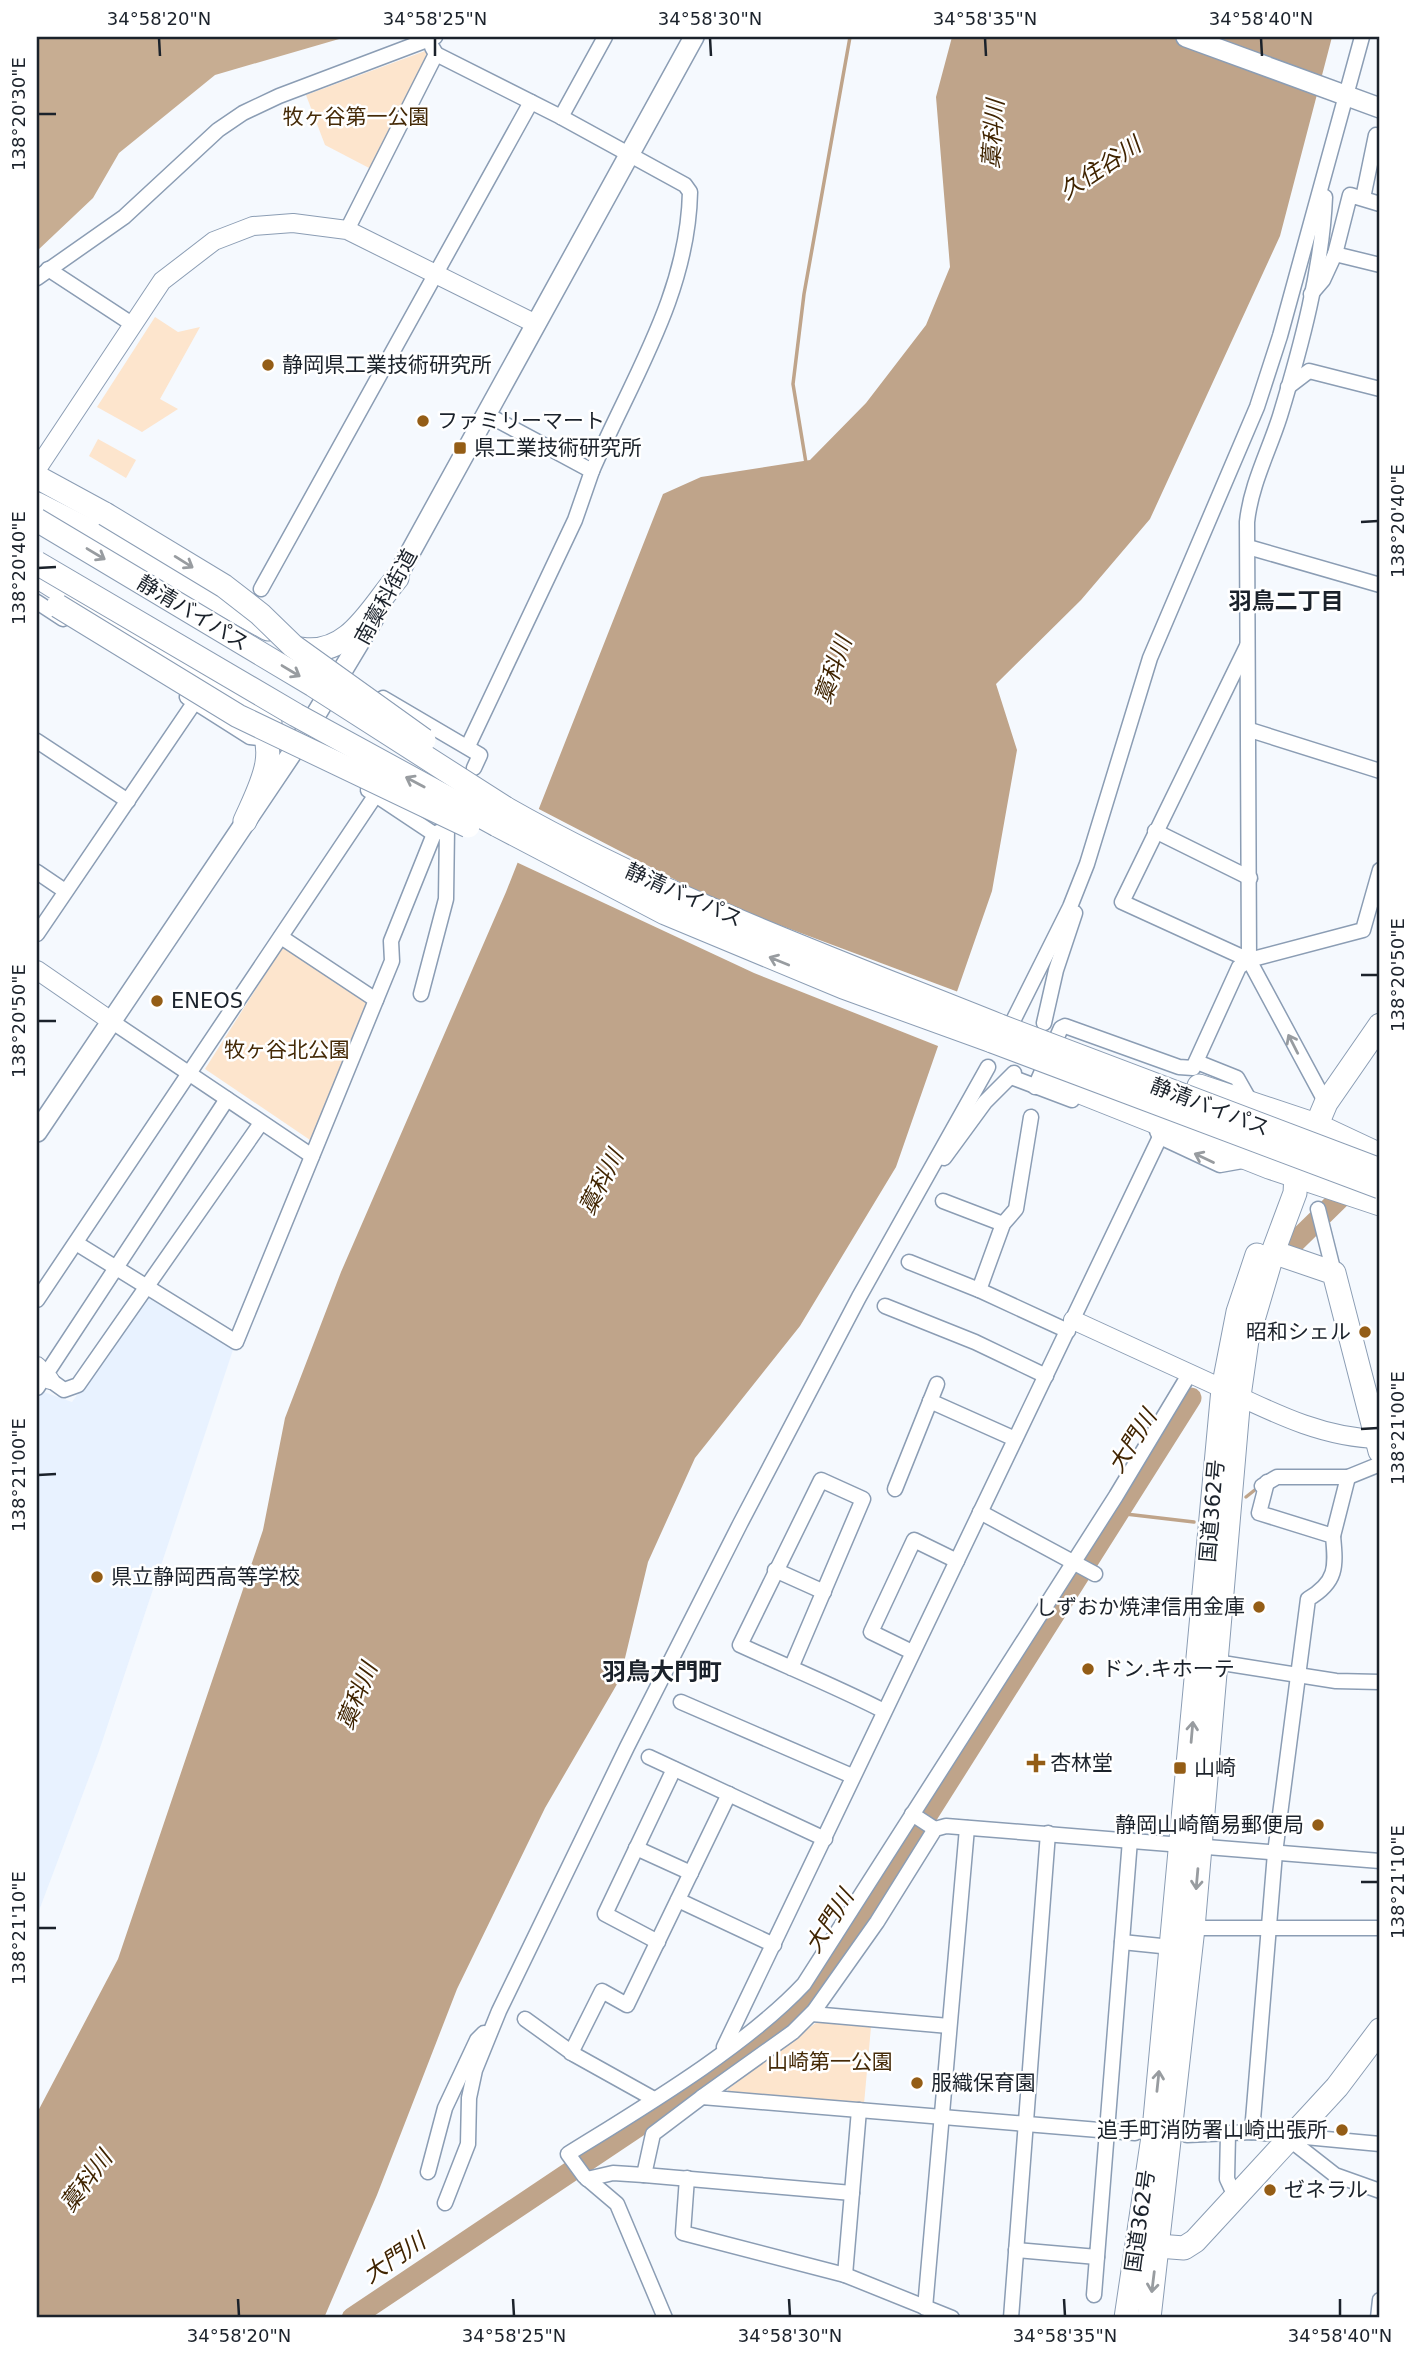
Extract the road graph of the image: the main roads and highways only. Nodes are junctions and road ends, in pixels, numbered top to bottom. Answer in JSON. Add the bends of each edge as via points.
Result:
{"nodes":[{"id":1,"x":694,"y":37,"type":"edge"},
{"id":2,"x":1186,"y":37,"type":"edge"},
{"id":3,"x":1380,"y":108,"type":"edge"},
{"id":4,"x":37,"y":477,"type":"edge"},
{"id":5,"x":37,"y":505,"type":"edge"},
{"id":6,"x":37,"y":520,"type":"edge"},
{"id":7,"x":37,"y":563,"type":"edge"},
{"id":8,"x":37,"y":576,"type":"edge"},
{"id":9,"x":397,"y":578,"type":"junction"},
{"id":10,"x":37,"y":594,"type":"edge"},
{"id":11,"x":57,"y":603,"type":"edge"},
{"id":12,"x":302,"y":649,"type":"junction"},
{"id":13,"x":343,"y":673,"type":"junction"},
{"id":14,"x":254,"y":713,"type":"junction"},
{"id":15,"x":300,"y":741,"type":"junction"},
{"id":16,"x":245,"y":821,"type":"junction"},
{"id":17,"x":620,"y":866,"type":"junction"},
{"id":18,"x":604,"y":884,"type":"junction"},
{"id":19,"x":849,"y":977,"type":"junction"},
{"id":20,"x":1380,"y":1025,"type":"edge"},
{"id":21,"x":1316,"y":1125,"type":"junction"},
{"id":22,"x":37,"y":1132,"type":"edge"},
{"id":23,"x":1379,"y":1144,"type":"edge"},
{"id":24,"x":1380,"y":1170,"type":"edge"},
{"id":25,"x":1296,"y":1174,"type":"junction"},
{"id":26,"x":1380,"y":1187,"type":"edge"},
{"id":27,"x":1380,"y":1204,"type":"edge"},
{"id":28,"x":1273,"y":1252,"type":"junction"},
{"id":29,"x":1231,"y":1393,"type":"junction"},
{"id":30,"x":1379,"y":1443,"type":"edge"},
{"id":31,"x":1191,"y":1845,"type":"junction"},
{"id":32,"x":1380,"y":2030,"type":"edge"},
{"id":33,"x":1158,"y":2246,"type":"junction"},
{"id":34,"x":1126,"y":2318,"type":"edge"},
{"id":35,"x":1149,"y":2318,"type":"edge"}],
"edges":[{"from":1,"to":9,"type":"main road","name":"南藁科街道"},
{"from":2,"to":3,"type":"main road"},
{"from":4,"to":17,"type":"highway","one_way":true,"bridge":true,"via":[[224,586],[293,646],[460,766]]},
{"from":5,"to":12,"type":"highway"},
{"from":6,"to":17,"type":"highway","name":"静清バイパス","one_way":true,"bridge":true,"via":[[313,685],[505,808]]},
{"from":18,"to":7,"type":"highway","name":"静清バイパス","one_way":true,"bridge":true,"via":[[390,769]]},
{"from":8,"to":11,"type":"highway"},
{"from":9,"to":12,"type":"highway","via":[[345,640],[321,650]]},
{"from":9,"to":13,"type":"main road","name":"南藁科街道"},
{"from":10,"to":11,"type":"highway"},
{"from":11,"to":14,"type":"highway"},
{"from":11,"to":18,"type":"highway","bridge":true,"via":[[238,716],[390,791]]},
{"from":12,"to":13,"type":"highway"},
{"from":13,"to":15,"type":"main road","name":"南藁科街道"},
{"from":14,"to":15,"type":"highway"},
{"from":14,"to":16,"type":"highway","via":[[268,739],[268,765]]},
{"from":15,"to":16,"type":"main road","name":"南藁科街道"},
{"from":16,"to":22,"type":"main road","name":"南藁科街道"},
{"from":17,"to":19,"type":"highway","name":"静清バイパス","via":[[783,940]]},
{"from":19,"to":18,"type":"highway","name":"静清バイパス","one_way":true,"via":[[665,913]]},
{"from":19,"to":21,"type":"highway","via":[[1027,1022]]},
{"from":19,"to":24,"type":"highway","name":"静清バイパス","bridge":true},
{"from":19,"to":25,"type":"highway","via":[[985,1052]]},
{"from":19,"to":26,"type":"highway","name":"静清バイパス","bridge":true},
{"from":20,"to":21,"type":"highway"},
{"from":21,"to":23,"type":"highway"},
{"from":21,"to":25,"type":"highway"},
{"from":25,"to":27,"type":"highway"},
{"from":25,"to":28,"type":"highway","name":"国道362号","via":[[1295,1193]]},
{"from":25,"to":29,"type":"highway","name":"国道362号","via":[[1283,1188],[1238,1312]]},
{"from":28,"to":29,"type":"highway","name":"国道362号"},
{"from":28,"to":30,"type":"highway","via":[[1334,1273]]},
{"from":31,"to":29,"type":"highway","name":"国道362号","one_way":true},
{"from":29,"to":31,"type":"highway","name":"国道362号","via":[[1216,1662]]},
{"from":31,"to":33,"type":"highway","name":"国道362号","one_way":true,"via":[[1193,1928]]},
{"from":34,"to":31,"type":"highway","name":"国道362号","one_way":true,"via":[[1153,2130],[1171,1947]]},
{"from":32,"to":33,"type":"highway","name":"国道362号","via":[[1363,2057],[1195,2241],[1184,2248]]},
{"from":33,"to":35,"type":"highway","name":"国道362号","one_way":true}]}
